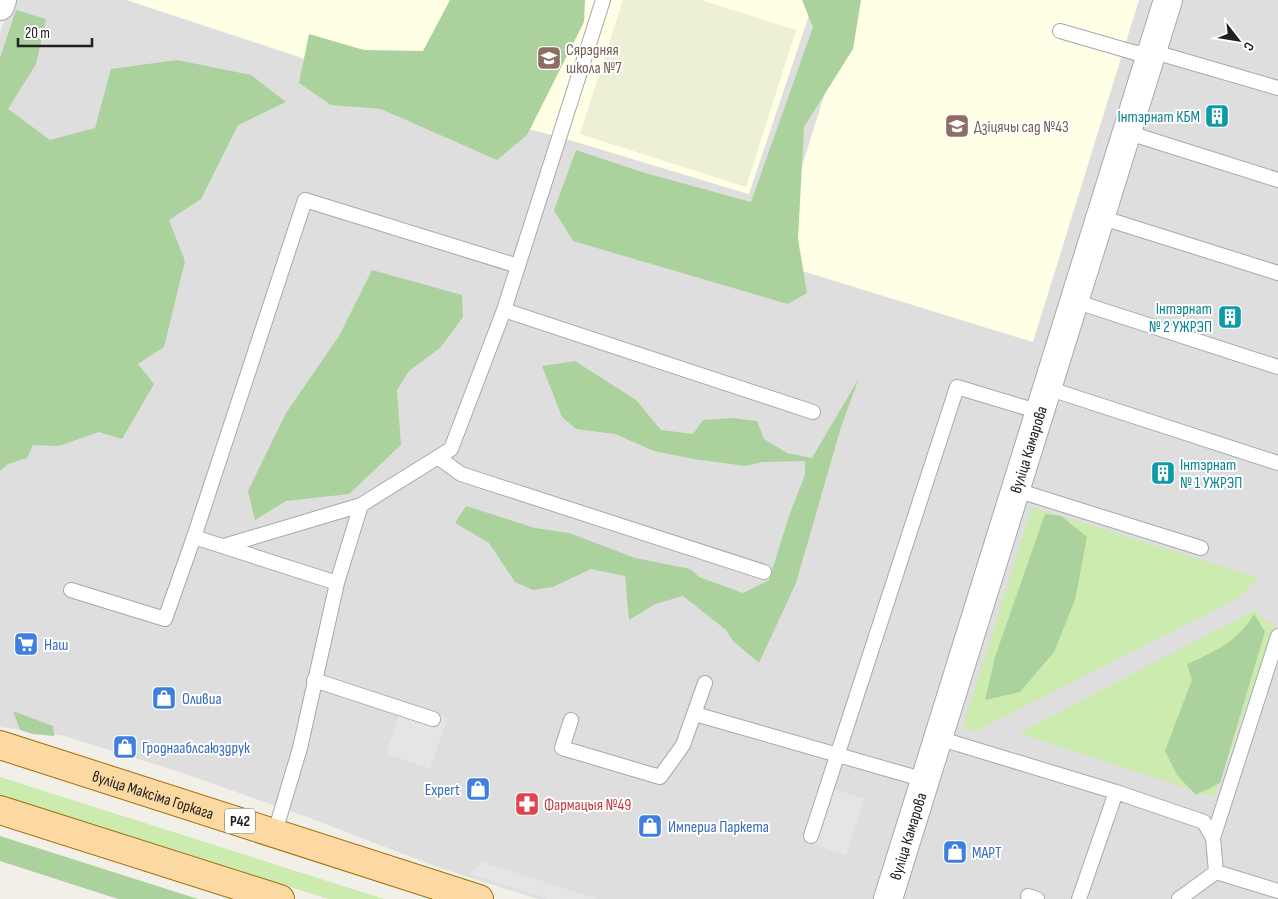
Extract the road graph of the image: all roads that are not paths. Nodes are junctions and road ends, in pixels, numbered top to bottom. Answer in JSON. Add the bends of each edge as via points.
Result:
{"nodes":[{"id":1,"x":2,"y":0,"type":"edge"},
{"id":2,"x":603,"y":0,"type":"edge"},
{"id":3,"x":1168,"y":0,"type":"edge"},
{"id":4,"x":0,"y":6,"type":"edge"},
{"id":5,"x":1060,"y":30,"type":"dead end"},
{"id":6,"x":1151,"y":51,"type":"junction"},
{"id":7,"x":1278,"y":88,"type":"edge"},
{"id":8,"x":1126,"y":132,"type":"junction"},
{"id":9,"x":1278,"y":180,"type":"edge"},
{"id":10,"x":1100,"y":217,"type":"junction"},
{"id":11,"x":518,"y":266,"type":"junction"},
{"id":12,"x":1278,"y":273,"type":"edge"},
{"id":13,"x":1074,"y":301,"type":"junction"},
{"id":14,"x":504,"y":310,"type":"junction"},
{"id":15,"x":1278,"y":367,"type":"edge"},
{"id":16,"x":1044,"y":400,"type":"junction"},
{"id":17,"x":813,"y":412,"type":"dead end"},
{"id":18,"x":439,"y":458,"type":"junction"},
{"id":19,"x":1278,"y":463,"type":"edge"},
{"id":20,"x":1016,"y":490,"type":"junction"},
{"id":21,"x":362,"y":505,"type":"junction"},
{"id":22,"x":194,"y":537,"type":"junction"},
{"id":23,"x":224,"y":546,"type":"junction"},
{"id":24,"x":1202,"y":548,"type":"dead end"},
{"id":25,"x":764,"y":572,"type":"dead end"},
{"id":26,"x":337,"y":583,"type":"junction"},
{"id":27,"x":71,"y":590,"type":"dead end"},
{"id":28,"x":1278,"y":636,"type":"edge"},
{"id":29,"x":314,"y":680,"type":"junction"},
{"id":30,"x":704,"y":683,"type":"dead end"},
{"id":31,"x":695,"y":714,"type":"junction"},
{"id":32,"x":433,"y":718,"type":"dead end"},
{"id":33,"x":571,"y":720,"type":"dead end"},
{"id":34,"x":938,"y":738,"type":"junction"},
{"id":35,"x":0,"y":745,"type":"edge"},
{"id":36,"x":838,"y":754,"type":"junction"},
{"id":37,"x":925,"y":780,"type":"junction"},
{"id":38,"x":1116,"y":792,"type":"junction"},
{"id":39,"x":0,"y":810,"type":"edge"},
{"id":40,"x":275,"y":832,"type":"junction"},
{"id":41,"x":810,"y":836,"type":"dead end"},
{"id":42,"x":1213,"y":838,"type":"junction"},
{"id":43,"x":1216,"y":872,"type":"junction"},
{"id":44,"x":1278,"y":892,"type":"edge"},
{"id":45,"x":280,"y":899,"type":"edge"},
{"id":46,"x":479,"y":899,"type":"edge"},
{"id":47,"x":888,"y":899,"type":"edge"},
{"id":48,"x":1079,"y":899,"type":"edge"},
{"id":49,"x":1179,"y":899,"type":"edge"}],
"edges":[{"from":1,"to":4,"type":"street"},
{"from":2,"to":11,"type":"lane"},
{"from":3,"to":6,"type":"street","name":"вуліца Камарова"},
{"from":5,"to":6,"type":"lane","via":[[1136,53]]},
{"from":6,"to":7,"type":"lane"},
{"from":6,"to":8,"type":"street","name":"вуліца Камарова"},
{"from":8,"to":9,"type":"lane"},
{"from":8,"to":10,"type":"street","name":"вуліца Камарова"},
{"from":10,"to":12,"type":"lane"},
{"from":10,"to":13,"type":"street","name":"вуліца Камарова"},
{"from":11,"to":14,"type":"lane"},
{"from":11,"to":22,"type":"lane","via":[[305,200]]},
{"from":13,"to":15,"type":"lane"},
{"from":13,"to":16,"type":"street","name":"вуліца Камарова"},
{"from":14,"to":17,"type":"lane"},
{"from":14,"to":18,"type":"lane","via":[[451,449]]},
{"from":16,"to":19,"type":"lane"},
{"from":16,"to":20,"type":"street","name":"вуліца Камарова"},
{"from":16,"to":36,"type":"lane","via":[[957,387]]},
{"from":18,"to":21,"type":"lane"},
{"from":18,"to":25,"type":"lane","via":[[460,474]]},
{"from":20,"to":24,"type":"lane"},
{"from":20,"to":34,"type":"street","name":"вуліца Камарова"},
{"from":21,"to":23,"type":"lane"},
{"from":21,"to":26,"type":"lane"},
{"from":22,"to":23,"type":"lane"},
{"from":22,"to":27,"type":"lane","via":[[166,620]]},
{"from":23,"to":26,"type":"lane"},
{"from":26,"to":29,"type":"lane"},
{"from":28,"to":42,"type":"lane"},
{"from":29,"to":32,"type":"lane"},
{"from":29,"to":40,"type":"lane","via":[[298,753]]},
{"from":30,"to":31,"type":"lane"},
{"from":31,"to":33,"type":"lane","via":[[683,745],[660,778],[562,748]]},
{"from":31,"to":36,"type":"lane"},
{"from":34,"to":37,"type":"street","name":"вуліца Камарова"},
{"from":34,"to":38,"type":"lane"},
{"from":35,"to":40,"type":"main road","name":"вуліца Максіма Горкага","number":"Р42"},
{"from":36,"to":37,"type":"lane"},
{"from":36,"to":41,"type":"lane"},
{"from":37,"to":47,"type":"street","name":"вуліца Камарова"},
{"from":38,"to":42,"type":"lane","via":[[1204,822]]},
{"from":38,"to":48,"type":"lane"},
{"from":39,"to":45,"type":"main road"},
{"from":40,"to":46,"type":"main road","name":"вуліца Максіма Горкага","number":"Р42"},
{"from":42,"to":43,"type":"lane"},
{"from":43,"to":44,"type":"lane"},
{"from":43,"to":49,"type":"lane"}]}
